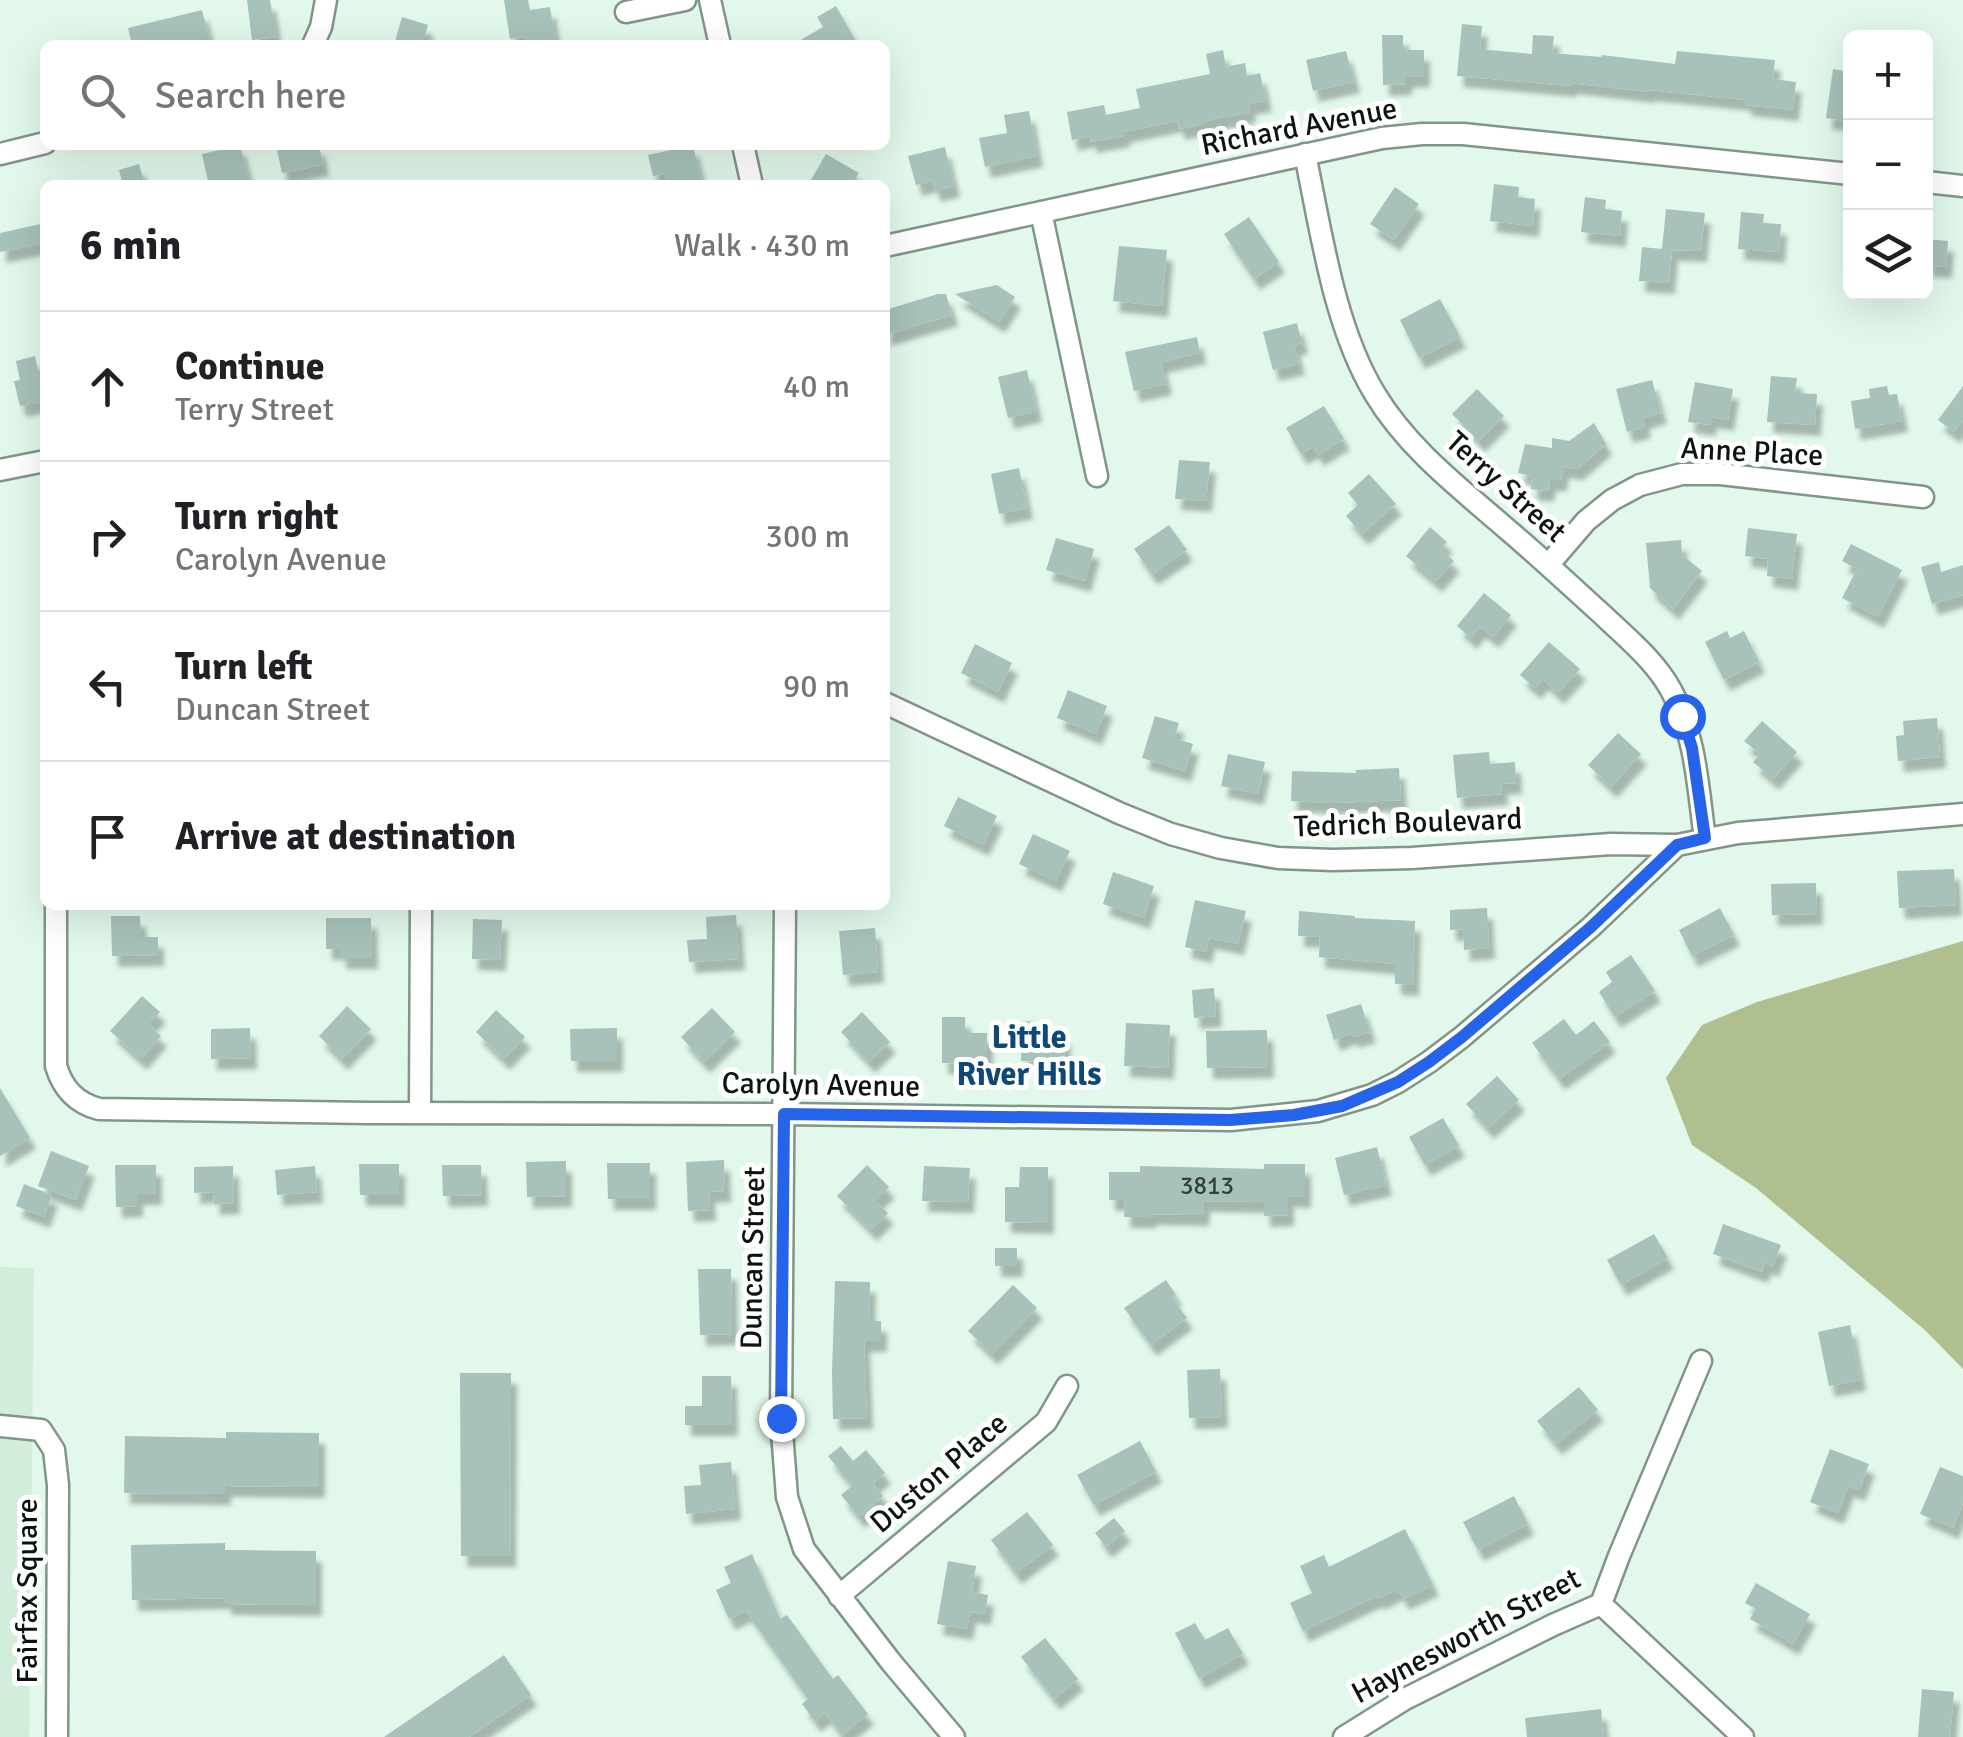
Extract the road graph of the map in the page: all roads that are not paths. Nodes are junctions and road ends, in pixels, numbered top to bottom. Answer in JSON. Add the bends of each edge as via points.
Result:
{"nodes":[{"id":1,"x":326,"y":0,"type":"edge"},
{"id":2,"x":685,"y":0,"type":"edge"},
{"id":3,"x":710,"y":0,"type":"edge"},
{"id":4,"x":626,"y":12,"type":"dead end"},
{"id":5,"x":315,"y":40,"type":"edge"},
{"id":6,"x":719,"y":40,"type":"edge"},
{"id":7,"x":40,"y":143,"type":"edge"},
{"id":8,"x":743,"y":150,"type":"edge"},
{"id":9,"x":0,"y":154,"type":"edge"},
{"id":10,"x":1305,"y":154,"type":"junction"},
{"id":11,"x":1843,"y":173,"type":"edge"},
{"id":12,"x":751,"y":180,"type":"edge"},
{"id":13,"x":1933,"y":183,"type":"edge"},
{"id":14,"x":1963,"y":186,"type":"edge"},
{"id":15,"x":1041,"y":212,"type":"junction"},
{"id":16,"x":890,"y":245,"type":"edge"},
{"id":17,"x":40,"y":462,"type":"edge"},
{"id":18,"x":0,"y":470,"type":"edge"},
{"id":19,"x":1098,"y":476,"type":"dead end"},
{"id":20,"x":1923,"y":497,"type":"dead end"},
{"id":21,"x":1548,"y":564,"type":"junction"},
{"id":22,"x":890,"y":705,"type":"edge"},
{"id":23,"x":1963,"y":814,"type":"edge"},
{"id":24,"x":1705,"y":838,"type":"junction"},
{"id":25,"x":1677,"y":845,"type":"junction"},
{"id":26,"x":56,"y":910,"type":"edge"},
{"id":27,"x":421,"y":910,"type":"edge"},
{"id":28,"x":786,"y":910,"type":"edge"},
{"id":29,"x":420,"y":1112,"type":"junction"},
{"id":30,"x":784,"y":1114,"type":"junction"},
{"id":31,"x":1701,"y":1361,"type":"dead end"},
{"id":32,"x":1067,"y":1386,"type":"dead end"},
{"id":33,"x":0,"y":1426,"type":"edge"},
{"id":34,"x":840,"y":1596,"type":"junction"},
{"id":35,"x":1601,"y":1604,"type":"junction"},
{"id":36,"x":57,"y":1737,"type":"edge"},
{"id":37,"x":954,"y":1737,"type":"edge"},
{"id":38,"x":1344,"y":1737,"type":"edge"},
{"id":39,"x":1742,"y":1737,"type":"edge"}],
"edges":[{"from":1,"to":5,"type":"street"},
{"from":2,"to":4,"type":"street"},
{"from":3,"to":6,"type":"street"},
{"from":7,"to":9,"type":"street"},
{"from":8,"to":12,"type":"street"},
{"from":10,"to":11,"type":"street","name":"Richard Avenue","via":[[1382,138],[1463,134]]},
{"from":10,"to":15,"type":"street","name":"Richard Avenue"},
{"from":10,"to":21,"type":"street","name":"Terry Street","via":[[1343,324],[1376,396],[1446,477]]},
{"from":13,"to":14,"type":"street"},
{"from":15,"to":16,"type":"street","name":"Richard Avenue"},
{"from":15,"to":19,"type":"street"},
{"from":17,"to":18,"type":"street"},
{"from":20,"to":21,"type":"street","name":"Anne Place","via":[[1682,474],[1612,500]]},
{"from":21,"to":24,"type":"street","name":"Terry Street","via":[[1641,652],[1671,690],[1692,748]]},
{"from":22,"to":25,"type":"street","name":"Tedrich Boulevard","via":[[1172,834],[1278,858]]},
{"from":23,"to":24,"type":"street","name":"Tedrich Boulevard"},
{"from":24,"to":25,"type":"street","name":"Tedrich Boulevard"},
{"from":25,"to":30,"type":"street","name":"Carolyn Avenue","via":[[1462,1037],[1398,1082],[1342,1106],[1230,1120]]},
{"from":26,"to":29,"type":"street","name":"Carolyn Avenue","via":[[56,1066],[72,1097],[100,1109]]},
{"from":27,"to":29,"type":"street"},
{"from":28,"to":30,"type":"street","name":"Duncan Street"},
{"from":29,"to":30,"type":"street","name":"Carolyn Avenue"},
{"from":30,"to":34,"type":"street","name":"Duncan Street","via":[[784,1476],[804,1549]]},
{"from":31,"to":35,"type":"street","name":"Haynesworth Street"},
{"from":32,"to":34,"type":"street","name":"Duston Place","via":[[1046,1422]]},
{"from":33,"to":36,"type":"street","name":"Fairfax Square","via":[[41,1430],[54,1450]]},
{"from":34,"to":37,"type":"street","name":"Duncan Street"},
{"from":35,"to":38,"type":"street","name":"Haynesworth Street"},
{"from":35,"to":39,"type":"street"}]}
